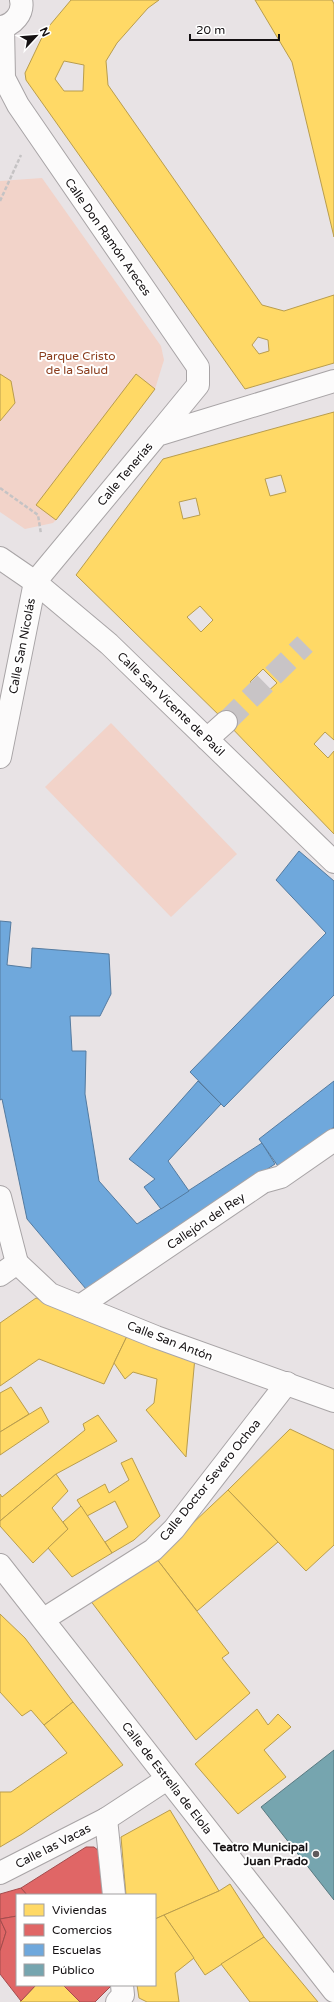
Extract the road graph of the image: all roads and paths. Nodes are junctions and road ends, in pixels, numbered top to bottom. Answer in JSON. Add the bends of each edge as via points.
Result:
{"nodes":[{"id":1,"x":21,"y":0,"type":"edge"},
{"id":2,"x":1,"y":27,"type":"edge"},
{"id":3,"x":33,"y":127,"type":"junction"},
{"id":4,"x":0,"y":201,"type":"edge"},
{"id":5,"x":334,"y":381,"type":"edge"},
{"id":6,"x":157,"y":435,"type":"junction"},
{"id":7,"x":0,"y":488,"type":"edge"},
{"id":8,"x":0,"y":558,"type":"edge"},
{"id":9,"x":41,"y":576,"type":"junction"},
{"id":10,"x":226,"y":722,"type":"tunnel mouth"},
{"id":11,"x":207,"y":739,"type":"junction"},
{"id":12,"x":0,"y":757,"type":"edge"},
{"id":13,"x":334,"y":862,"type":"edge"},
{"id":14,"x":334,"y":1140,"type":"edge"},
{"id":15,"x":0,"y":1197,"type":"edge"},
{"id":16,"x":9,"y":1269,"type":"edge"},
{"id":17,"x":80,"y":1306,"type":"junction"},
{"id":18,"x":287,"y":1383,"type":"junction"},
{"id":19,"x":334,"y":1401,"type":"edge"},
{"id":20,"x":0,"y":1565,"type":"edge"},
{"id":21,"x":44,"y":1619,"type":"junction"},
{"id":22,"x":167,"y":1779,"type":"junction"},
{"id":23,"x":106,"y":1819,"type":"junction"},
{"id":24,"x":0,"y":1873,"type":"edge"},
{"id":25,"x":114,"y":1894,"type":"edge"},
{"id":26,"x":122,"y":1986,"type":"edge"},
{"id":27,"x":334,"y":1991,"type":"edge"},
{"id":28,"x":117,"y":2002,"type":"edge"}],
"edges":[{"from":1,"to":2,"type":"street","via":[[20,12],[16,19]]},
{"from":2,"to":3,"type":"street","name":"Calle Don Ramón Areces","via":[[4,78]]},
{"from":3,"to":4,"type":"path"},
{"from":3,"to":6,"type":"street","name":"Calle Don Ramón Areces","via":[[198,366],[198,385]]},
{"from":5,"to":6,"type":"street","name":"Calle Tenerías"},
{"from":6,"to":9,"type":"street","name":"Calle Tenerías"},
{"from":7,"to":9,"type":"path","via":[[38,515]]},
{"from":8,"to":9,"type":"street","name":"Calle San Vicente de Paúl"},
{"from":9,"to":11,"type":"street","name":"Calle San Vicente de Paúl"},
{"from":9,"to":12,"type":"street","name":"Calle San Nicolás"},
{"from":10,"to":11,"type":"street"},
{"from":11,"to":13,"type":"street","name":"Calle San Vicente de Paúl"},
{"from":14,"to":17,"type":"street","name":"Callejón del Rey","via":[[281,1177],[263,1182]]},
{"from":15,"to":16,"type":"street"},
{"from":16,"to":17,"type":"street","name":"Calle San Antón","via":[[50,1294]]},
{"from":17,"to":18,"type":"street","name":"Calle San Antón","via":[[156,1337]]},
{"from":18,"to":19,"type":"street","name":"Calle San Antón"},
{"from":18,"to":21,"type":"street","name":"Calle Doctor Severo Ochoa","via":[[174,1529],[153,1550]]},
{"from":20,"to":21,"type":"street","name":"Calle de Estrella de Elola"},
{"from":21,"to":22,"type":"street","name":"Calle de Estrella de Elola"},
{"from":22,"to":23,"type":"street","name":"Calle las Vacas"},
{"from":22,"to":27,"type":"street","name":"Calle de Estrella de Elola"},
{"from":23,"to":24,"type":"street","name":"Calle las Vacas"},
{"from":23,"to":25,"type":"street"},
{"from":26,"to":28,"type":"street","via":[[123,1995]]}]}
